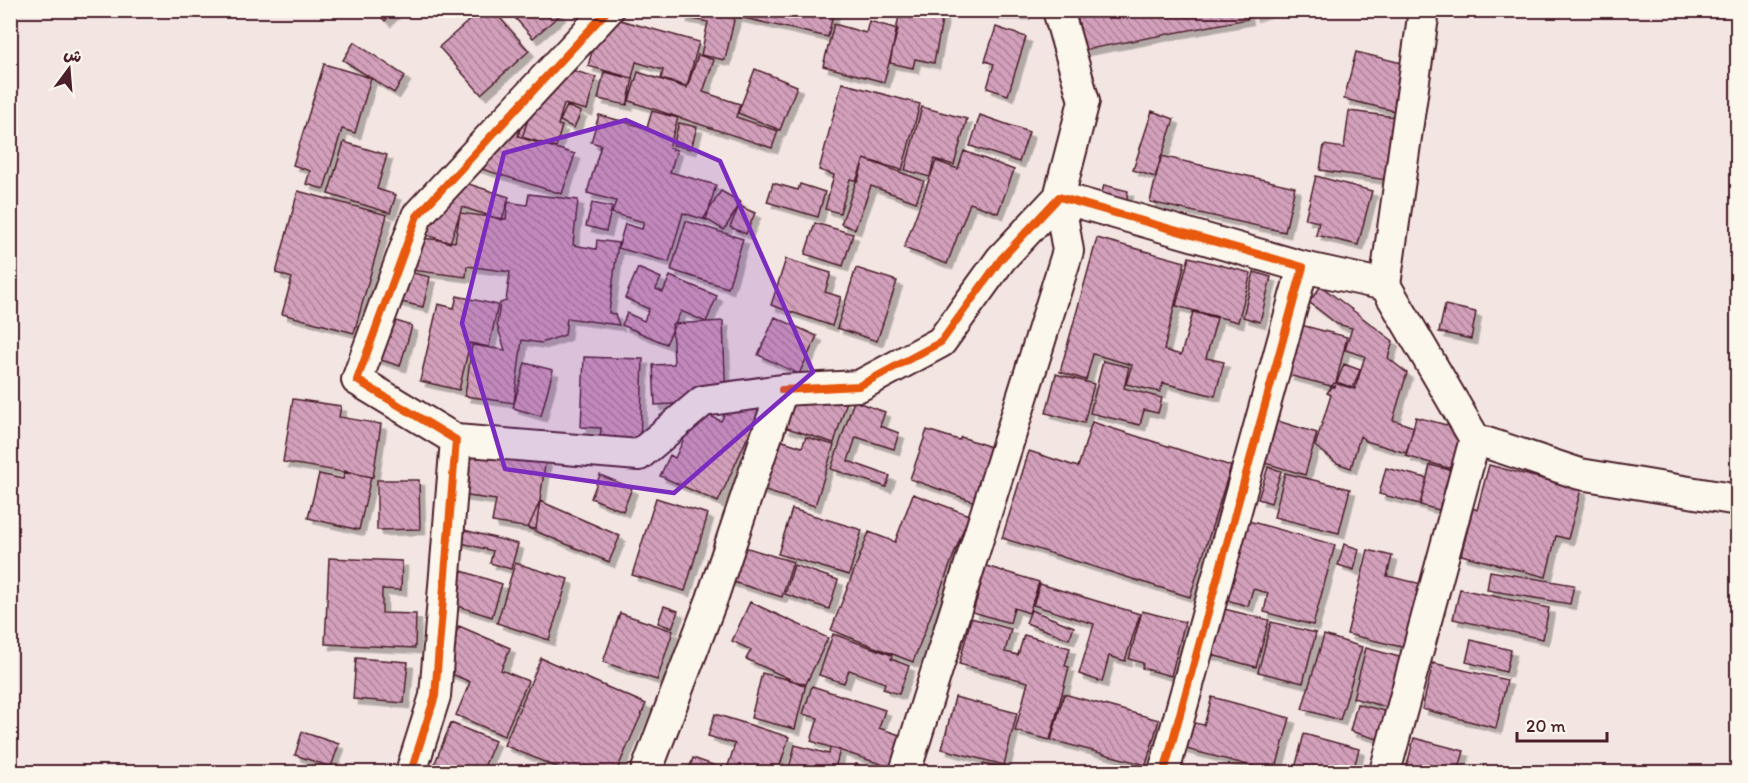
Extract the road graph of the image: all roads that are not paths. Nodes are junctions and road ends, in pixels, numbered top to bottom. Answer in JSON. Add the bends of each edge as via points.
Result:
{"nodes":[{"id":1,"x":608,"y":10,"type":"edge"},
{"id":2,"x":1058,"y":10,"type":"edge"},
{"id":3,"x":1424,"y":10,"type":"edge"},
{"id":4,"x":1059,"y":197,"type":"junction"},
{"id":5,"x":1303,"y":267,"type":"junction"},
{"id":6,"x":1385,"y":285,"type":"junction"},
{"id":7,"x":782,"y":390,"type":"junction"},
{"id":8,"x":456,"y":440,"type":"junction"},
{"id":9,"x":1475,"y":440,"type":"junction"},
{"id":10,"x":1737,"y":500,"type":"edge"},
{"id":11,"x":411,"y":772,"type":"edge"},
{"id":12,"x":646,"y":772,"type":"edge"},
{"id":13,"x":905,"y":772,"type":"edge"},
{"id":14,"x":1164,"y":772,"type":"edge"},
{"id":15,"x":1385,"y":772,"type":"edge"}],
"edges":[{"from":1,"to":8,"type":"street","via":[[417,216],[357,380]]},
{"from":2,"to":4,"type":"street","via":[[1084,100]]},
{"from":3,"to":6,"type":"street"},
{"from":4,"to":5,"type":"street"},
{"from":4,"to":7,"type":"street","via":[[1001,259],[941,342],[859,386]]},
{"from":4,"to":13,"type":"street","via":[[1068,250]]},
{"from":5,"to":6,"type":"street"},
{"from":5,"to":14,"type":"street"},
{"from":6,"to":9,"type":"street"},
{"from":7,"to":8,"type":"street","via":[[703,401],[639,454]]},
{"from":7,"to":12,"type":"street","via":[[712,599]]},
{"from":8,"to":11,"type":"street","via":[[435,696]]},
{"from":9,"to":10,"type":"street","via":[[1580,474]]},
{"from":9,"to":15,"type":"street"}]}
